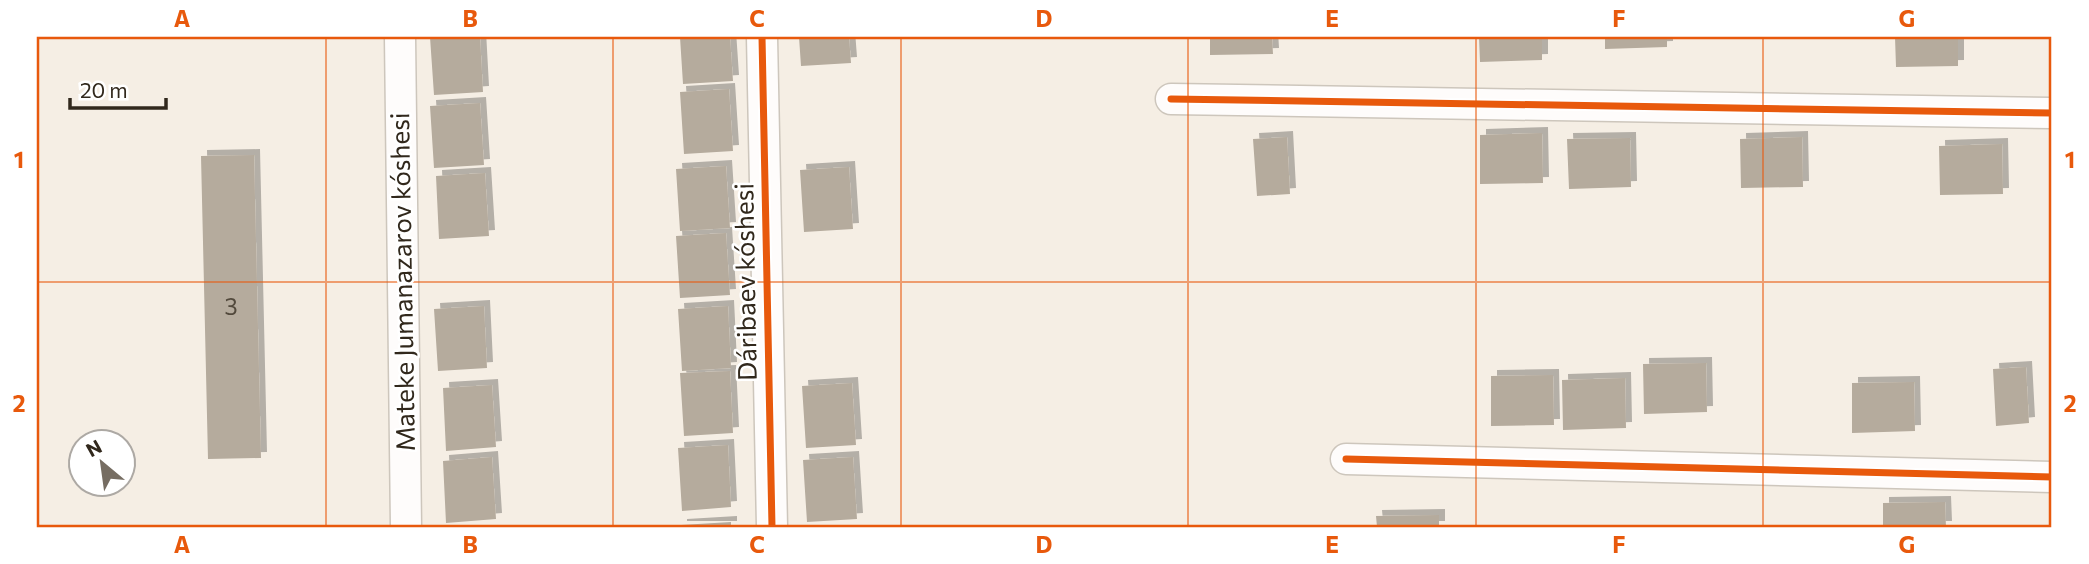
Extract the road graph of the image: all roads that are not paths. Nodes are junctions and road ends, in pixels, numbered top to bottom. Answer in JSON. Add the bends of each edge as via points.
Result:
{"nodes":[{"id":1,"x":400,"y":37,"type":"edge"},
{"id":2,"x":762,"y":37,"type":"edge"},
{"id":3,"x":1171,"y":99,"type":"dead end"},
{"id":4,"x":2052,"y":113,"type":"edge"},
{"id":5,"x":1346,"y":459,"type":"dead end"},
{"id":6,"x":2052,"y":477,"type":"edge"},
{"id":7,"x":406,"y":527,"type":"edge"},
{"id":8,"x":772,"y":527,"type":"edge"}],
"edges":[{"from":1,"to":7,"type":"street","name":"Mateke Jumanazarov kóshesi"},
{"from":2,"to":8,"type":"street","name":"Dáribaev kóshesi"},
{"from":3,"to":4,"type":"street"},
{"from":5,"to":6,"type":"street"}]}
